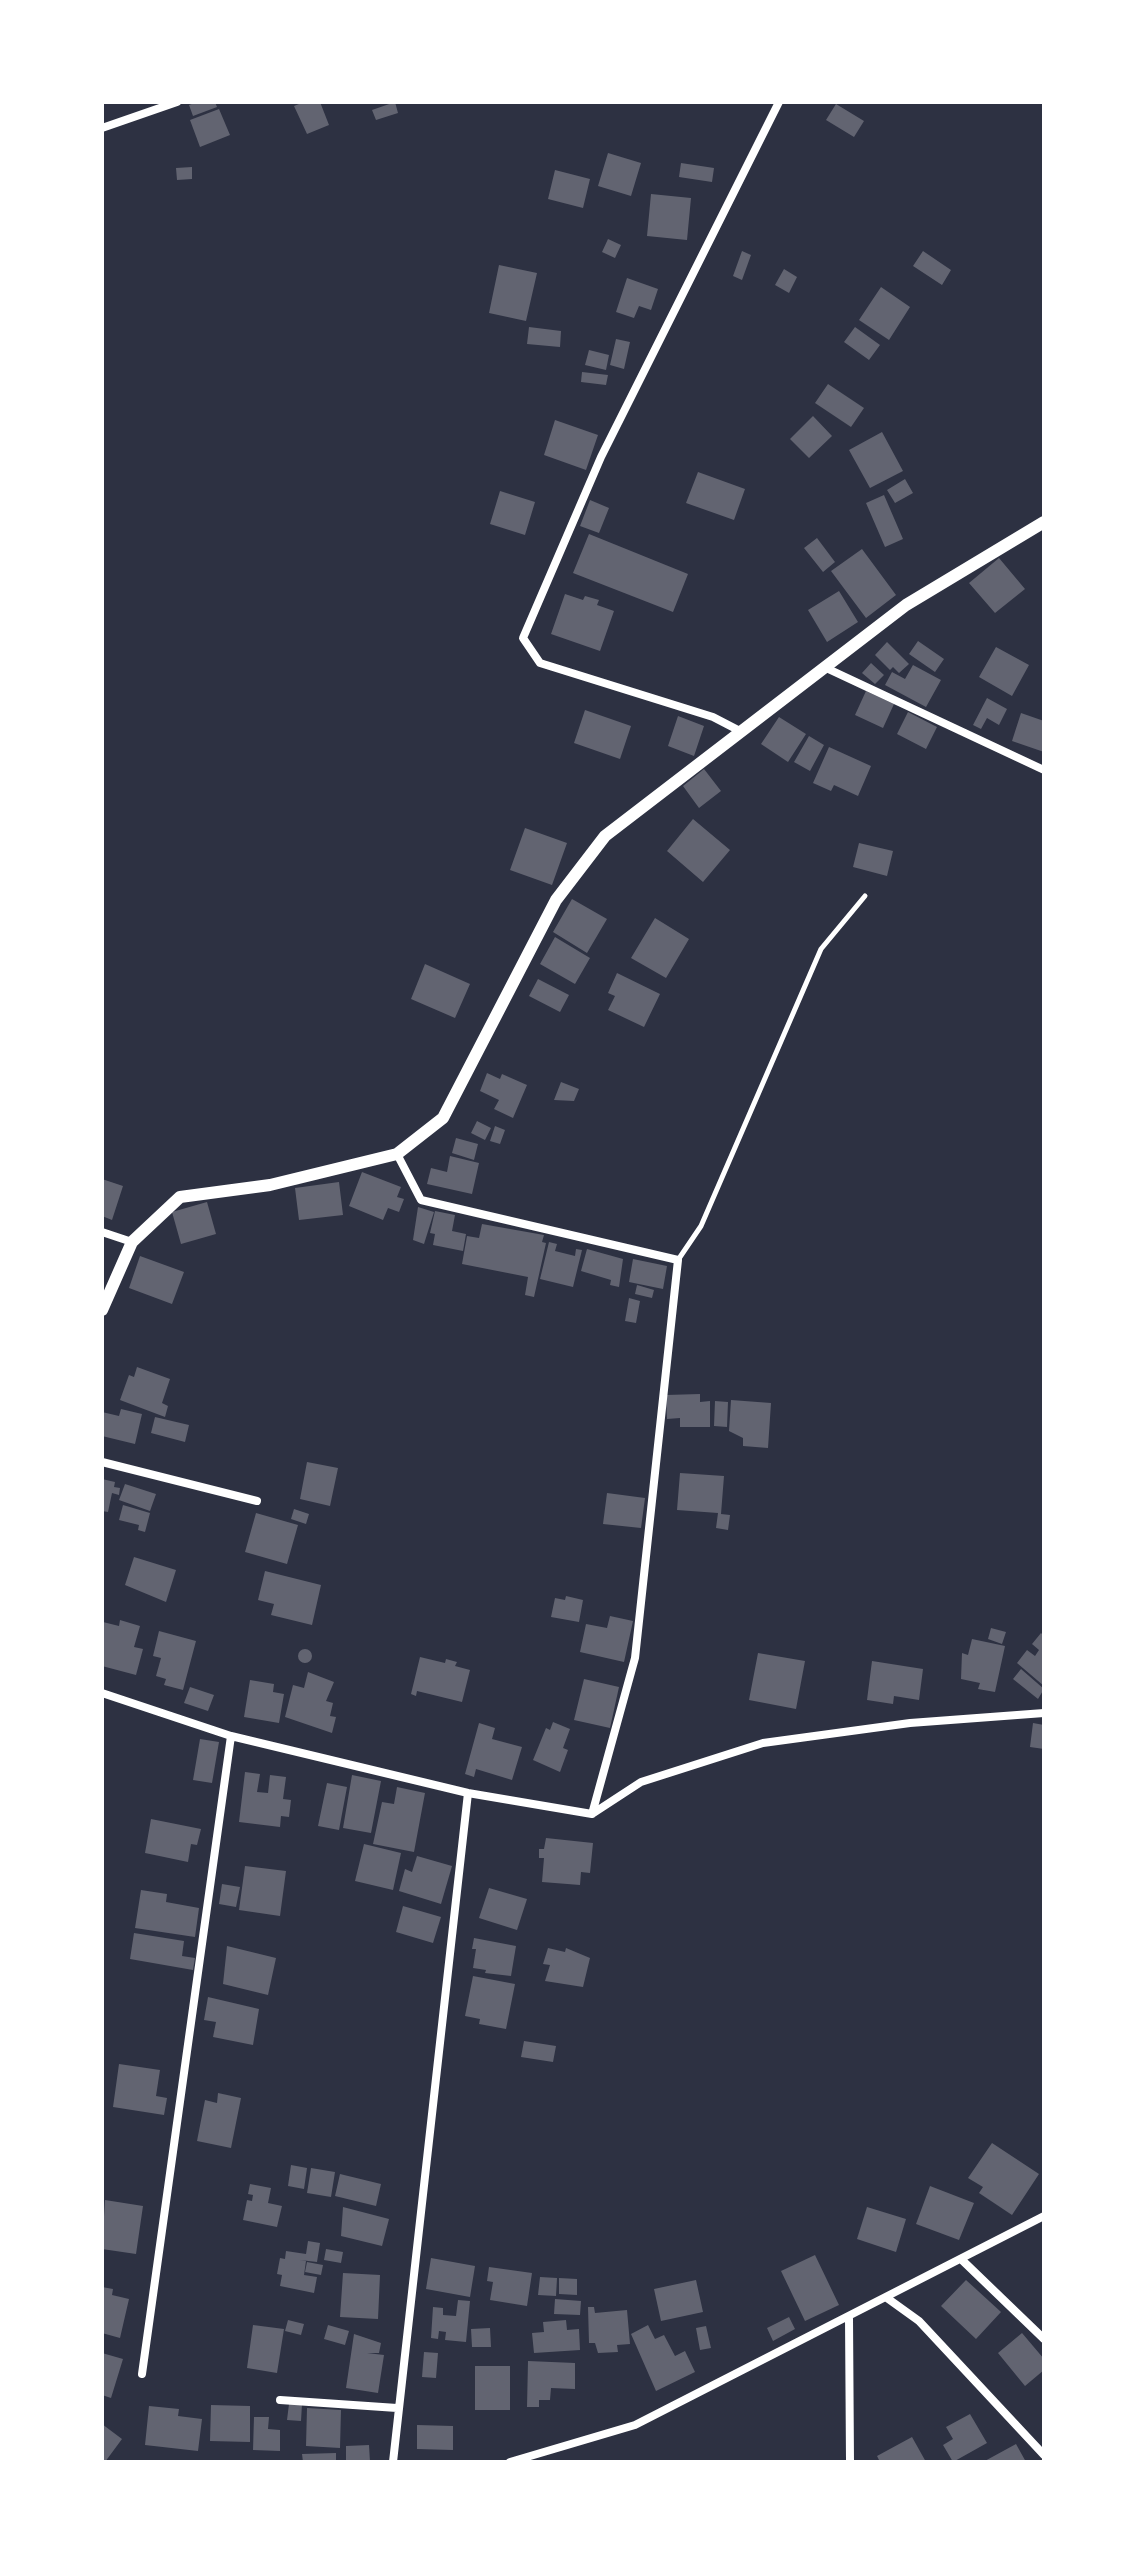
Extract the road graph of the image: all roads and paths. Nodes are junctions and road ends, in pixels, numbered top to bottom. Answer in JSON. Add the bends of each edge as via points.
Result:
{"nodes":[{"id":1,"x":177,"y":102,"type":"edge"},
{"id":2,"x":779,"y":102,"type":"edge"},
{"id":3,"x":102,"y":128,"type":"edge"},
{"id":4,"x":1044,"y":522,"type":"edge"},
{"id":5,"x":823,"y":666,"type":"junction"},
{"id":6,"x":740,"y":731,"type":"junction"},
{"id":7,"x":1044,"y":770,"type":"edge"},
{"id":8,"x":865,"y":896,"type":"dead end"},
{"id":9,"x":397,"y":1154,"type":"junction"},
{"id":10,"x":102,"y":1232,"type":"edge"},
{"id":11,"x":132,"y":1242,"type":"junction"},
{"id":12,"x":678,"y":1260,"type":"junction"},
{"id":13,"x":102,"y":1310,"type":"edge"},
{"id":14,"x":102,"y":1462,"type":"edge"},
{"id":15,"x":257,"y":1501,"type":"dead end"},
{"id":16,"x":102,"y":1693,"type":"edge"},
{"id":17,"x":1044,"y":1713,"type":"edge"},
{"id":18,"x":231,"y":1736,"type":"junction"},
{"id":19,"x":468,"y":1793,"type":"junction"},
{"id":20,"x":592,"y":1814,"type":"junction"},
{"id":21,"x":1044,"y":2216,"type":"edge"},
{"id":22,"x":962,"y":2260,"type":"junction"},
{"id":23,"x":887,"y":2298,"type":"junction"},
{"id":24,"x":849,"y":2318,"type":"junction"},
{"id":25,"x":1044,"y":2339,"type":"edge"},
{"id":26,"x":142,"y":2374,"type":"dead end"},
{"id":27,"x":280,"y":2400,"type":"dead end"},
{"id":28,"x":397,"y":2408,"type":"junction"},
{"id":29,"x":1044,"y":2455,"type":"edge"},
{"id":30,"x":393,"y":2462,"type":"edge"},
{"id":31,"x":510,"y":2462,"type":"edge"},
{"id":32,"x":850,"y":2462,"type":"edge"}],
"edges":[{"from":1,"to":3,"type":"street"},
{"from":2,"to":6,"type":"street","via":[[601,457],[523,638],[540,663],[713,717]]},
{"from":4,"to":5,"type":"street","via":[[906,605]]},
{"from":5,"to":6,"type":"street"},
{"from":5,"to":7,"type":"street"},
{"from":6,"to":9,"type":"street","via":[[605,836],[556,900],[443,1118]]},
{"from":8,"to":12,"type":"lane","via":[[821,949],[701,1226]]},
{"from":9,"to":11,"type":"street","via":[[270,1185],[180,1197]]},
{"from":9,"to":12,"type":"street","via":[[421,1200]]},
{"from":10,"to":11,"type":"street"},
{"from":11,"to":13,"type":"street"},
{"from":12,"to":20,"type":"street","via":[[635,1658]]},
{"from":14,"to":15,"type":"street"},
{"from":16,"to":18,"type":"street"},
{"from":17,"to":20,"type":"street","via":[[910,1723],[763,1743],[641,1782]]},
{"from":18,"to":19,"type":"street"},
{"from":18,"to":26,"type":"street"},
{"from":19,"to":20,"type":"street"},
{"from":19,"to":28,"type":"street"},
{"from":21,"to":22,"type":"street"},
{"from":22,"to":23,"type":"street"},
{"from":22,"to":25,"type":"street"},
{"from":23,"to":24,"type":"street"},
{"from":23,"to":29,"type":"street","via":[[919,2321]]},
{"from":24,"to":31,"type":"street","via":[[635,2425]]},
{"from":24,"to":32,"type":"street"},
{"from":27,"to":28,"type":"street"},
{"from":28,"to":30,"type":"street"}]}
